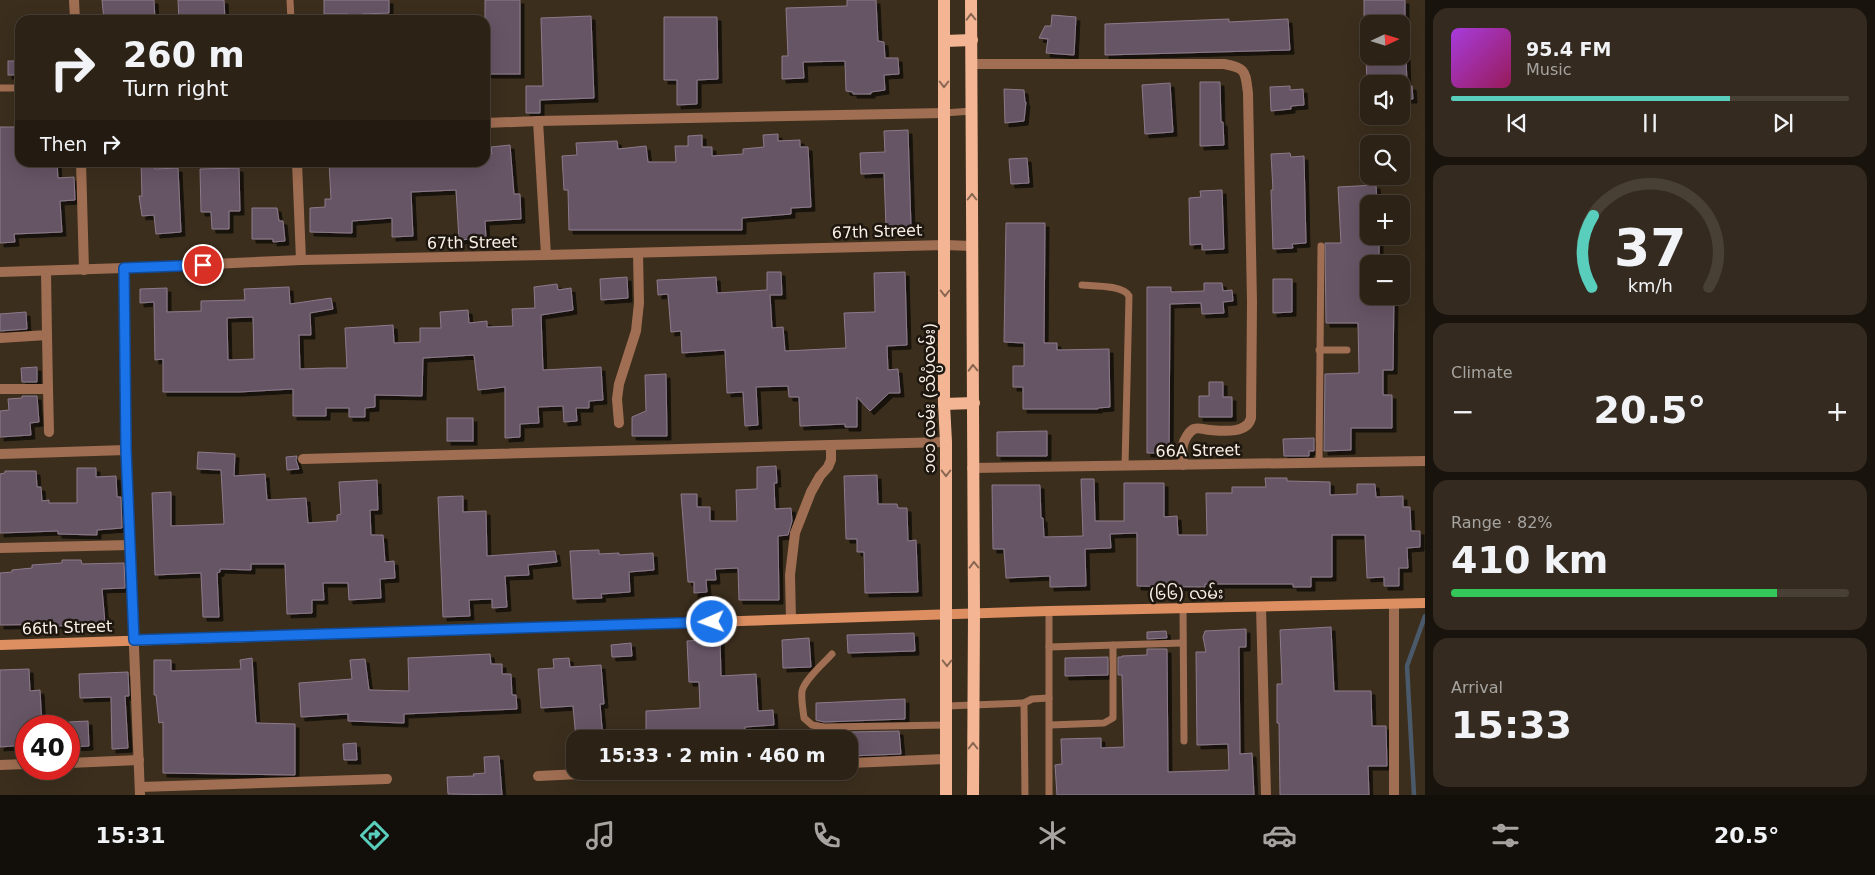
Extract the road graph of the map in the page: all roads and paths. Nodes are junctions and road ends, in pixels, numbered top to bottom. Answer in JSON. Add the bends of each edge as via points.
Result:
{"nodes":[{"id":1,"x":74,"y":0,"type":"edge"},
{"id":2,"x":290,"y":0,"type":"edge"},
{"id":3,"x":944,"y":0,"type":"edge"},
{"id":4,"x":971,"y":0,"type":"edge"},
{"id":5,"x":75,"y":15,"type":"edge"},
{"id":6,"x":291,"y":15,"type":"edge"},
{"id":7,"x":944,"y":40,"type":"junction"},
{"id":8,"x":972,"y":40,"type":"junction"},
{"id":9,"x":972,"y":64,"type":"junction"},
{"id":10,"x":0,"y":88,"type":"edge"},
{"id":11,"x":15,"y":88,"type":"edge"},
{"id":12,"x":972,"y":111,"type":"junction"},
{"id":13,"x":944,"y":113,"type":"junction"},
{"id":14,"x":538,"y":120,"type":"junction"},
{"id":15,"x":490,"y":123,"type":"edge"},
{"id":16,"x":81,"y":167,"type":"edge"},
{"id":17,"x":297,"y":167,"type":"edge"},
{"id":18,"x":945,"y":245,"type":"junction"},
{"id":19,"x":972,"y":246,"type":"junction"},
{"id":20,"x":1320,"y":246,"type":"dead end"},
{"id":21,"x":638,"y":253,"type":"junction"},
{"id":22,"x":546,"y":256,"type":"junction"},
{"id":23,"x":301,"y":260,"type":"junction"},
{"id":24,"x":124,"y":268,"type":"junction"},
{"id":25,"x":84,"y":270,"type":"junction"},
{"id":26,"x":46,"y":271,"type":"junction"},
{"id":27,"x":0,"y":272,"type":"edge"},
{"id":28,"x":1082,"y":285,"type":"dead end"},
{"id":29,"x":47,"y":335,"type":"junction"},
{"id":30,"x":0,"y":338,"type":"edge"},
{"id":31,"x":1319,"y":350,"type":"junction"},
{"id":32,"x":1347,"y":350,"type":"dead end"},
{"id":33,"x":0,"y":389,"type":"edge"},
{"id":34,"x":48,"y":389,"type":"junction"},
{"id":35,"x":974,"y":403,"type":"junction"},
{"id":36,"x":944,"y":404,"type":"junction"},
{"id":37,"x":619,"y":422,"type":"dead end"},
{"id":38,"x":49,"y":432,"type":"dead end"},
{"id":39,"x":946,"y":442,"type":"junction"},
{"id":40,"x":830,"y":445,"type":"junction"},
{"id":41,"x":126,"y":450,"type":"junction"},
{"id":42,"x":0,"y":454,"type":"edge"},
{"id":43,"x":303,"y":459,"type":"dead end"},
{"id":44,"x":1424,"y":461,"type":"edge"},
{"id":45,"x":1319,"y":463,"type":"junction"},
{"id":46,"x":1183,"y":465,"type":"junction"},
{"id":47,"x":1125,"y":466,"type":"junction"},
{"id":48,"x":972,"y":468,"type":"junction"},
{"id":49,"x":130,"y":545,"type":"junction"},
{"id":50,"x":0,"y":548,"type":"edge"},
{"id":51,"x":1423,"y":603,"type":"edge"},
{"id":52,"x":1394,"y":604,"type":"junction"},
{"id":53,"x":1261,"y":607,"type":"junction"},
{"id":54,"x":1183,"y":608,"type":"junction"},
{"id":55,"x":1049,"y":611,"type":"junction"},
{"id":56,"x":947,"y":614,"type":"junction"},
{"id":57,"x":974,"y":614,"type":"junction"},
{"id":58,"x":792,"y":620,"type":"junction"},
{"id":59,"x":134,"y":640,"type":"junction"},
{"id":60,"x":1183,"y":643,"type":"junction"},
{"id":61,"x":0,"y":645,"type":"edge"},
{"id":62,"x":1113,"y":645,"type":"junction"},
{"id":63,"x":1049,"y":648,"type":"junction"},
{"id":64,"x":832,"y":654,"type":"dead end"},
{"id":65,"x":1049,"y":698,"type":"junction"},
{"id":66,"x":1024,"y":703,"type":"junction"},
{"id":67,"x":973,"y":704,"type":"junction"},
{"id":68,"x":947,"y":706,"type":"junction"},
{"id":69,"x":947,"y":725,"type":"junction"},
{"id":70,"x":1050,"y":725,"type":"junction"},
{"id":71,"x":1184,"y":741,"type":"dead end"},
{"id":72,"x":945,"y":759,"type":"junction"},
{"id":73,"x":139,"y":760,"type":"junction"},
{"id":74,"x":80,"y":763,"type":"edge"},
{"id":75,"x":858,"y":763,"type":"edge"},
{"id":76,"x":15,"y":764,"type":"edge"},
{"id":77,"x":0,"y":765,"type":"edge"},
{"id":78,"x":566,"y":775,"type":"edge"},
{"id":79,"x":538,"y":776,"type":"dead end"},
{"id":80,"x":387,"y":779,"type":"dead end"},
{"id":81,"x":140,"y":791,"type":"edge"},
{"id":82,"x":946,"y":795,"type":"edge"},
{"id":83,"x":973,"y":795,"type":"edge"},
{"id":84,"x":1025,"y":795,"type":"edge"},
{"id":85,"x":1049,"y":795,"type":"edge"},
{"id":86,"x":1266,"y":795,"type":"edge"},
{"id":87,"x":1394,"y":795,"type":"edge"}],
"edges":[{"from":1,"to":5,"type":"street"},
{"from":2,"to":6,"type":"lane"},
{"from":3,"to":7,"type":"main road","name":"၁၀၁ လမ်း (သိပ္ပံလမ်း)"},
{"from":8,"to":4,"type":"main road","one_way":true},
{"from":7,"to":8,"type":"main road"},
{"from":7,"to":13,"type":"main road","name":"၁၀၁ လမ်း (သိပ္ပံလမ်း)","one_way":true},
{"from":8,"to":9,"type":"main road"},
{"from":9,"to":12,"type":"main road"},
{"from":9,"to":46,"type":"street","via":[[1224,64],[1243,69],[1248,123],[1252,418],[1248,426],[1240,430],[1192,430],[1183,445]]},
{"from":10,"to":11,"type":"lane"},
{"from":12,"to":13,"type":"lane"},
{"from":19,"to":12,"type":"main road","one_way":true},
{"from":13,"to":14,"type":"street"},
{"from":13,"to":18,"type":"main road","name":"၁၀၁ လမ်း (သိပ္ပံလမ်း)"},
{"from":14,"to":15,"type":"street"},
{"from":14,"to":22,"type":"street"},
{"from":16,"to":25,"type":"street"},
{"from":17,"to":23,"type":"street"},
{"from":18,"to":19,"type":"street","name":"67th Street"},
{"from":18,"to":21,"type":"street","name":"67th Street"},
{"from":18,"to":36,"type":"main road","name":"၁၀၁ လမ်း (သိပ္ပံလမ်း)","one_way":true},
{"from":35,"to":19,"type":"main road","one_way":true},
{"from":20,"to":31,"type":"lane"},
{"from":21,"to":22,"type":"street","name":"67th Street"},
{"from":21,"to":37,"type":"street","via":[[636,331],[619,384]]},
{"from":22,"to":23,"type":"street","name":"67th Street"},
{"from":23,"to":24,"type":"street","name":"67th Street"},
{"from":24,"to":25,"type":"street","name":"67th Street"},
{"from":24,"to":41,"type":"street"},
{"from":25,"to":26,"type":"street","name":"67th Street"},
{"from":26,"to":27,"type":"street","name":"67th Street"},
{"from":26,"to":29,"type":"street"},
{"from":28,"to":47,"type":"lane","via":[[1111,287],[1125,291],[1129,296]]},
{"from":29,"to":30,"type":"street"},
{"from":29,"to":34,"type":"street"},
{"from":31,"to":32,"type":"lane"},
{"from":31,"to":45,"type":"lane"},
{"from":33,"to":34,"type":"street"},
{"from":34,"to":38,"type":"street"},
{"from":35,"to":36,"type":"main road"},
{"from":35,"to":48,"type":"main road"},
{"from":36,"to":39,"type":"main road","name":"၁၀၁ လမ်း (သိပ္ပံလမ်း)"},
{"from":39,"to":40,"type":"street"},
{"from":39,"to":56,"type":"main road","name":"၁၀၁ လမ်း (သိပ္ပံလမ်း)","one_way":true},
{"from":40,"to":43,"type":"street"},
{"from":40,"to":58,"type":"street","via":[[831,460],[811,492],[795,533],[790,575]]},
{"from":41,"to":42,"type":"street"},
{"from":41,"to":49,"type":"street"},
{"from":44,"to":45,"type":"street","name":"66A Street"},
{"from":45,"to":46,"type":"street","name":"66A Street"},
{"from":46,"to":47,"type":"street","name":"66A Street"},
{"from":47,"to":48,"type":"street","name":"66A Street"},
{"from":57,"to":48,"type":"main road","one_way":true},
{"from":49,"to":50,"type":"street"},
{"from":49,"to":59,"type":"street"},
{"from":51,"to":52,"type":"street","name":"(၆၆) လမ်း"},
{"from":52,"to":53,"type":"street","name":"(၆၆) လမ်း"},
{"from":52,"to":87,"type":"street"},
{"from":53,"to":54,"type":"street","name":"(၆၆) လမ်း"},
{"from":53,"to":86,"type":"street"},
{"from":54,"to":55,"type":"street","name":"(၆၆) လမ်း"},
{"from":54,"to":60,"type":"lane"},
{"from":55,"to":57,"type":"street","name":"(၆၆) လမ်း"},
{"from":55,"to":63,"type":"lane"},
{"from":56,"to":57,"type":"street","name":"(၆၆) လမ်း"},
{"from":56,"to":58,"type":"street","name":"(၆၆) လမ်း"},
{"from":56,"to":68,"type":"main road","name":"၁၀၁ လမ်း (သိပ္ပံလမ်း)","one_way":true},
{"from":57,"to":67,"type":"main road"},
{"from":58,"to":59,"type":"street","name":"66th Street"},
{"from":59,"to":61,"type":"street","name":"66th Street"},
{"from":59,"to":73,"type":"street"},
{"from":60,"to":62,"type":"lane"},
{"from":60,"to":71,"type":"lane"},
{"from":62,"to":63,"type":"lane"},
{"from":62,"to":70,"type":"lane","via":[[1113,718],[1104,723]]},
{"from":63,"to":65,"type":"lane"},
{"from":64,"to":69,"type":"lane","via":[[807,679],[802,690],[804,718],[812,725]]},
{"from":65,"to":66,"type":"lane"},
{"from":65,"to":70,"type":"lane"},
{"from":66,"to":67,"type":"lane"},
{"from":66,"to":84,"type":"lane"},
{"from":67,"to":68,"type":"lane"},
{"from":83,"to":67,"type":"main road","one_way":true},
{"from":68,"to":69,"type":"main road","name":"၁၀၁ လမ်း (သိပ္ပံလမ်း)"},
{"from":69,"to":72,"type":"main road","name":"၁၀၁ လမ်း (သိပ္ပံလမ်း)"},
{"from":70,"to":85,"type":"lane"},
{"from":72,"to":75,"type":"street"},
{"from":72,"to":82,"type":"main road","name":"၁၀၁ လမ်း (သိပ္ပံလမ်း)"},
{"from":73,"to":74,"type":"street"},
{"from":73,"to":81,"type":"street"},
{"from":76,"to":77,"type":"street"},
{"from":78,"to":79,"type":"street"},
{"from":80,"to":81,"type":"street"}]}
